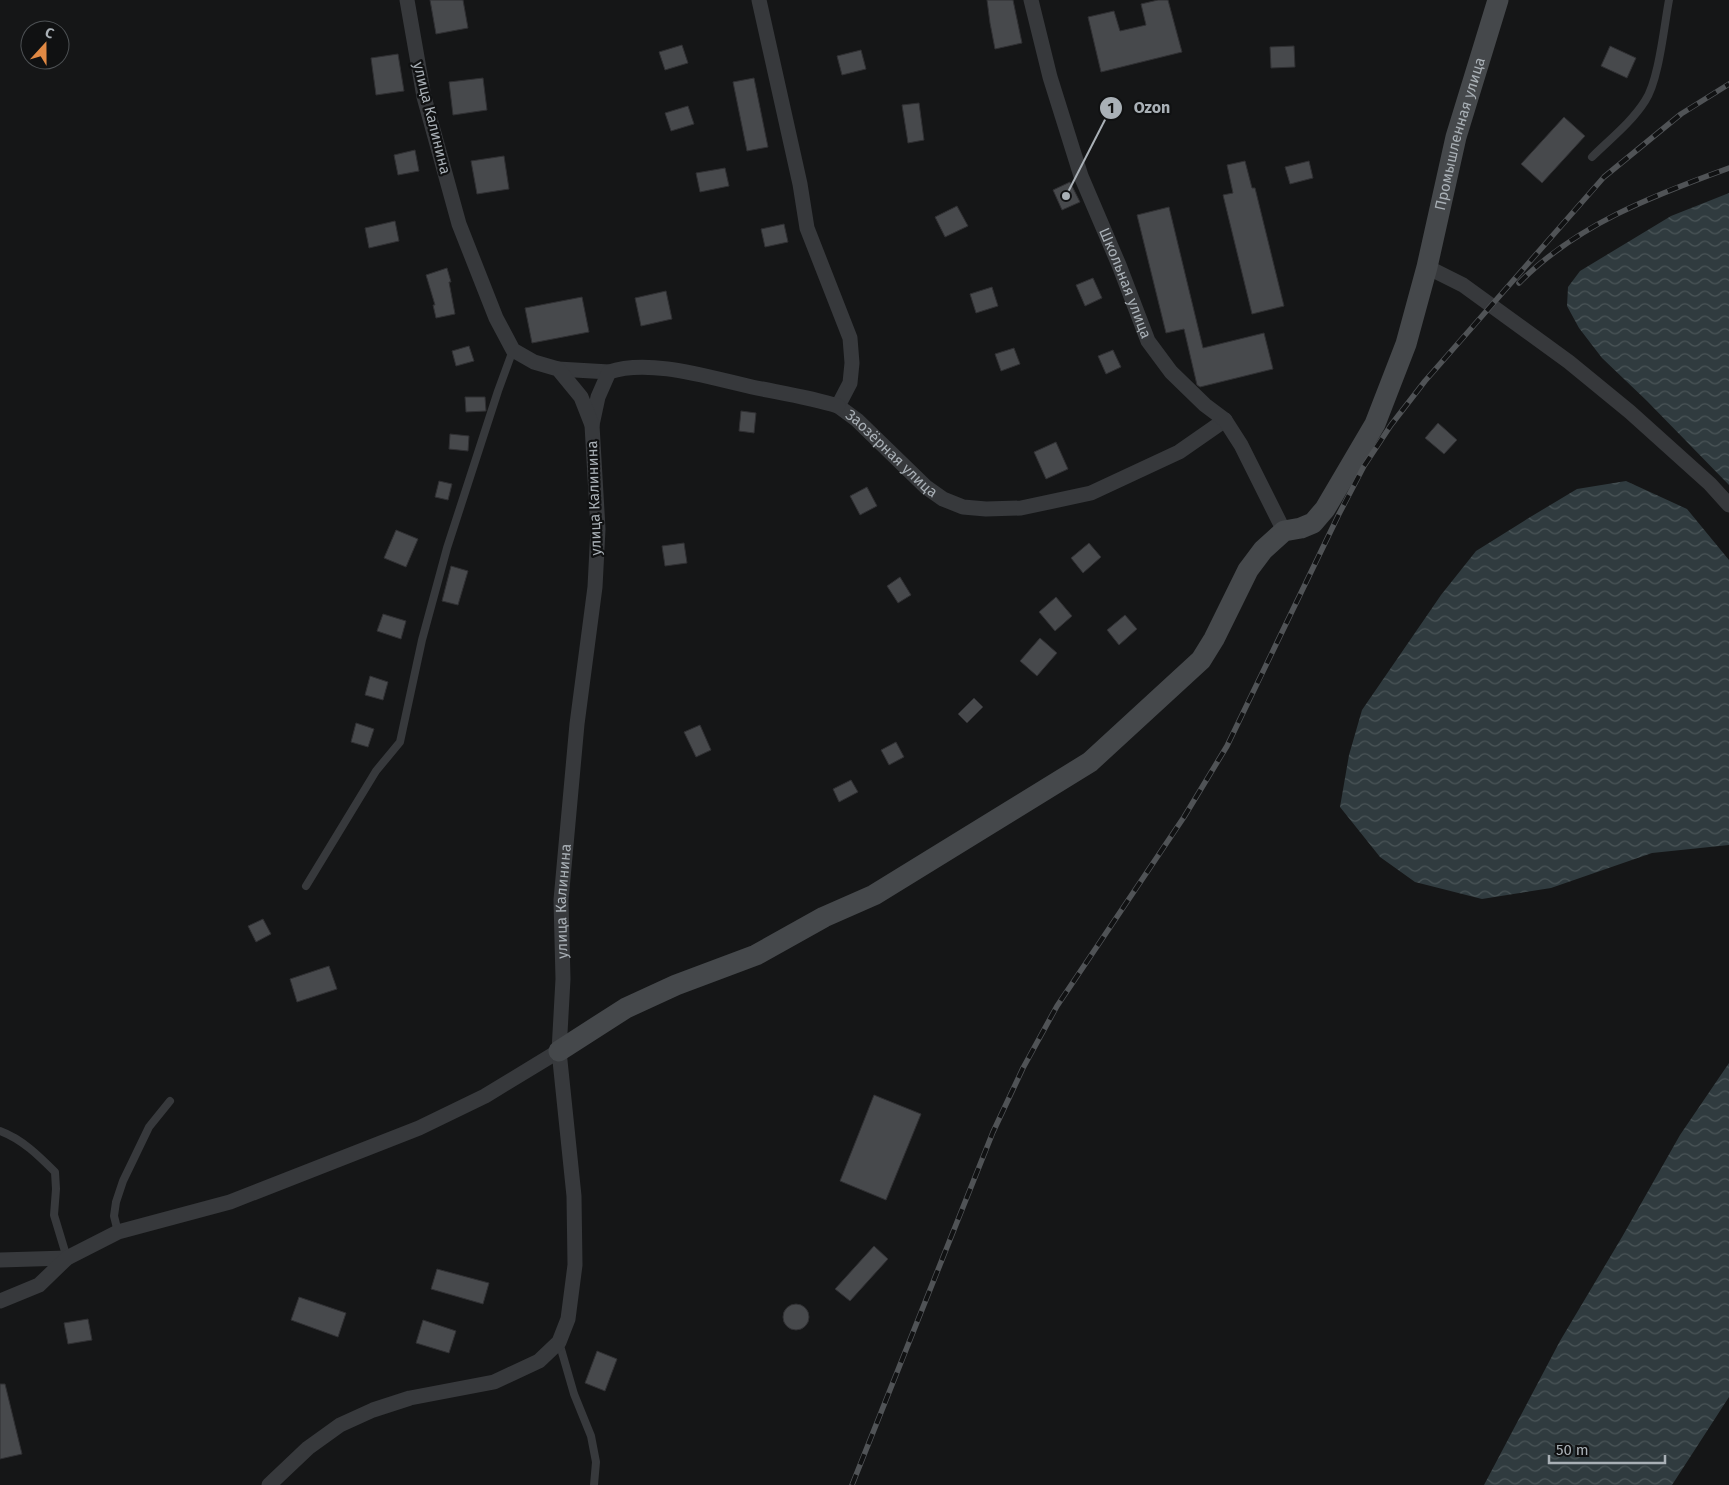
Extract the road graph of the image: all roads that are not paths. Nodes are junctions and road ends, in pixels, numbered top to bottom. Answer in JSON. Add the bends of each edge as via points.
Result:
{"nodes":[{"id":1,"x":407,"y":0,"type":"edge"},
{"id":2,"x":759,"y":0,"type":"edge"},
{"id":3,"x":1031,"y":0,"type":"edge"},
{"id":4,"x":1498,"y":0,"type":"edge"},
{"id":5,"x":1669,"y":0,"type":"edge"},
{"id":6,"x":1592,"y":157,"type":"dead end"},
{"id":7,"x":1427,"y":267,"type":"junction"},
{"id":8,"x":513,"y":350,"type":"junction"},
{"id":9,"x":558,"y":369,"type":"junction"},
{"id":10,"x":609,"y":372,"type":"junction"},
{"id":11,"x":838,"y":406,"type":"junction"},
{"id":12,"x":1225,"y":420,"type":"junction"},
{"id":13,"x":592,"y":425,"type":"junction"},
{"id":14,"x":1729,"y":505,"type":"edge"},
{"id":15,"x":1284,"y":531,"type":"junction"},
{"id":16,"x":306,"y":886,"type":"dead end"},
{"id":17,"x":558,"y":1052,"type":"junction"},
{"id":18,"x":170,"y":1101,"type":"dead end"},
{"id":19,"x":0,"y":1132,"type":"edge"},
{"id":20,"x":118,"y":1232,"type":"junction"},
{"id":21,"x":67,"y":1258,"type":"junction"},
{"id":22,"x":0,"y":1260,"type":"edge"},
{"id":23,"x":0,"y":1301,"type":"edge"},
{"id":24,"x":559,"y":1342,"type":"junction"},
{"id":25,"x":269,"y":1485,"type":"edge"},
{"id":26,"x":594,"y":1485,"type":"edge"}],
"edges":[{"from":1,"to":8,"type":"street","name":"улица Калинина","via":[[424,98],[459,224],[496,318]]},
{"from":2,"to":11,"type":"street","name":"Заозёрная улица","via":[[807,228],[850,338],[850,383]]},
{"from":3,"to":12,"type":"street","name":"Школьная улица","via":[[1050,77],[1081,176],[1148,341],[1171,372]]},
{"from":4,"to":7,"type":"street","name":"Промышленная улица","via":[[1456,137]]},
{"from":5,"to":6,"type":"lane","via":[[1652,88],[1645,102]]},
{"from":7,"to":14,"type":"street","via":[[1463,286],[1569,362],[1630,412]]},
{"from":7,"to":15,"type":"street","name":"Промышленная улица","via":[[1406,344],[1375,424],[1325,509],[1313,523]]},
{"from":8,"to":9,"type":"street","via":[[534,362]]},
{"from":8,"to":16,"type":"lane","via":[[447,548],[422,640],[400,742],[376,771]]},
{"from":9,"to":10,"type":"street"},
{"from":9,"to":13,"type":"street","name":"улица Калинина","via":[[581,397]]},
{"from":10,"to":11,"type":"street","via":[[622,367],[643,366],[696,374]]},
{"from":10,"to":13,"type":"street","via":[[598,397]]},
{"from":11,"to":12,"type":"street","name":"Заозёрная улица","via":[[943,499],[963,507],[986,510],[1021,508],[1091,493],[1179,452]]},
{"from":12,"to":15,"type":"street","name":"Школьная улица"},
{"from":13,"to":17,"type":"street","name":"улица Калинина","via":[[598,529],[595,587],[561,900],[563,979]]},
{"from":15,"to":17,"type":"street","via":[[1262,550],[1248,570],[1201,660],[1090,762],[874,895],[756,955],[676,984],[626,1008]]},
{"from":17,"to":20,"type":"street","via":[[485,1096],[420,1128],[230,1202]]},
{"from":17,"to":24,"type":"street","name":"улица Калинина","via":[[574,1196],[575,1265],[568,1319]]},
{"from":18,"to":20,"type":"lane","via":[[150,1127],[122,1181],[114,1216]]},
{"from":19,"to":21,"type":"lane","via":[[9,1134],[36,1152],[55,1172],[54,1216]]},
{"from":20,"to":21,"type":"street"},
{"from":21,"to":22,"type":"street"},
{"from":21,"to":23,"type":"street","via":[[39,1285]]},
{"from":24,"to":25,"type":"street","via":[[539,1361],[494,1382],[410,1398],[340,1425],[308,1448]]},
{"from":24,"to":26,"type":"lane","via":[[574,1394],[591,1436],[596,1462]]}]}
